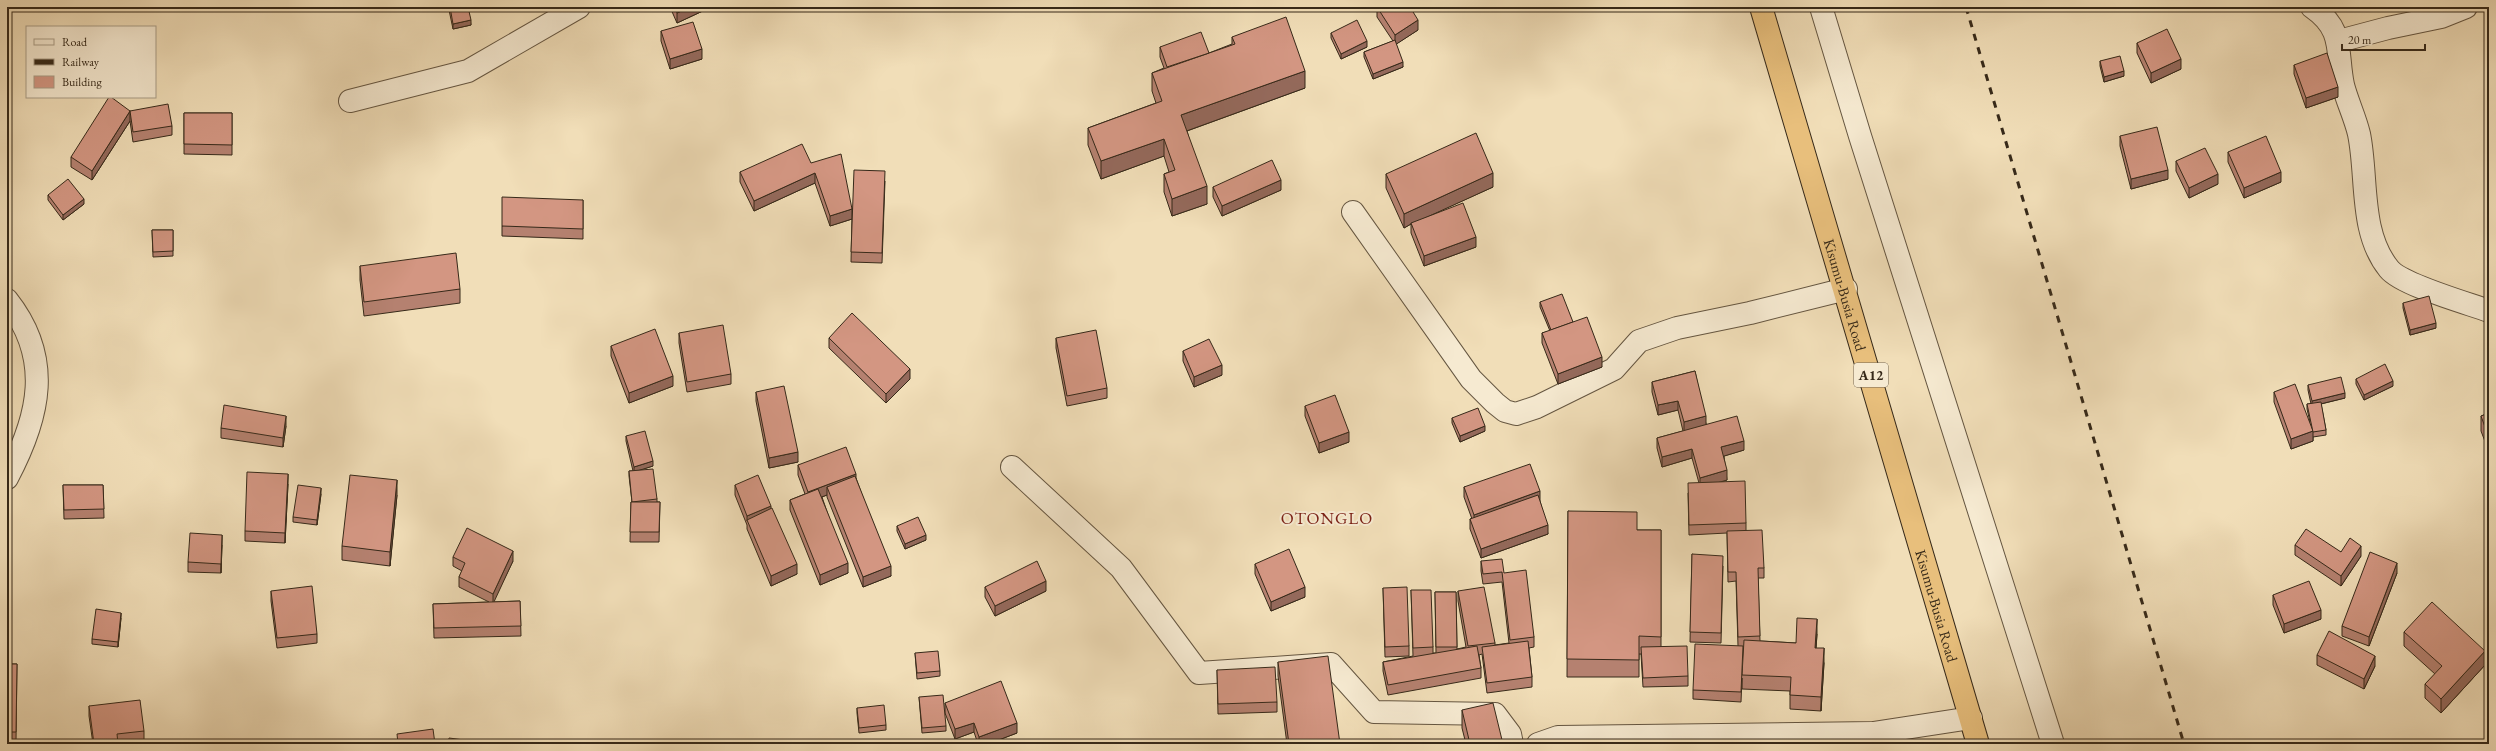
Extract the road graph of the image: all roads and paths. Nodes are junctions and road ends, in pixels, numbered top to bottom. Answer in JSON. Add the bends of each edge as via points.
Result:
{"nodes":[{"id":1,"x":579,"y":7,"type":"edge"},
{"id":2,"x":1761,"y":7,"type":"edge"},
{"id":3,"x":1821,"y":7,"type":"edge"},
{"id":4,"x":2312,"y":7,"type":"edge"},
{"id":5,"x":2466,"y":7,"type":"edge"},
{"id":6,"x":2339,"y":41,"type":"junction"},
{"id":7,"x":350,"y":101,"type":"dead end"},
{"id":8,"x":1353,"y":212,"type":"dead end"},
{"id":9,"x":1846,"y":289,"type":"junction"},
{"id":10,"x":7,"y":300,"type":"edge"},
{"id":11,"x":2489,"y":311,"type":"edge"},
{"id":12,"x":1012,"y":467,"type":"dead end"},
{"id":13,"x":7,"y":478,"type":"edge"},
{"id":14,"x":1971,"y":718,"type":"junction"},
{"id":15,"x":1512,"y":744,"type":"edge"},
{"id":16,"x":1538,"y":744,"type":"edge"},
{"id":17,"x":1978,"y":744,"type":"edge"},
{"id":18,"x":2053,"y":744,"type":"edge"}],
"edges":[{"from":1,"to":7,"type":"street","via":[[468,71]]},
{"from":2,"to":9,"type":"highway","name":"Kisumu-Busia Road","number":"A12"},
{"from":3,"to":18,"type":"street"},
{"from":4,"to":6,"type":"street","via":[[2332,26]]},
{"from":5,"to":6,"type":"street","via":[[2442,17]]},
{"from":6,"to":11,"type":"street","via":[[2343,84],[2358,134],[2368,222],[2380,254],[2389,270],[2405,280]]},
{"from":8,"to":9,"type":"street","via":[[1471,379],[1496,404],[1516,414],[1537,407],[1614,369],[1639,341],[1677,328]]},
{"from":9,"to":14,"type":"highway","name":"Kisumu-Busia Road","number":"A12"},
{"from":10,"to":13,"type":"street","via":[[21,318],[34,349],[38,377],[33,417]]},
{"from":12,"to":15,"type":"street","via":[[1121,568],[1199,673],[1331,664],[1374,712],[1495,714],[1510,734]]},
{"from":14,"to":16,"type":"street","via":[[1873,733],[1558,737]]},
{"from":14,"to":17,"type":"highway","name":"Kisumu-Busia Road","number":"A12"}]}
